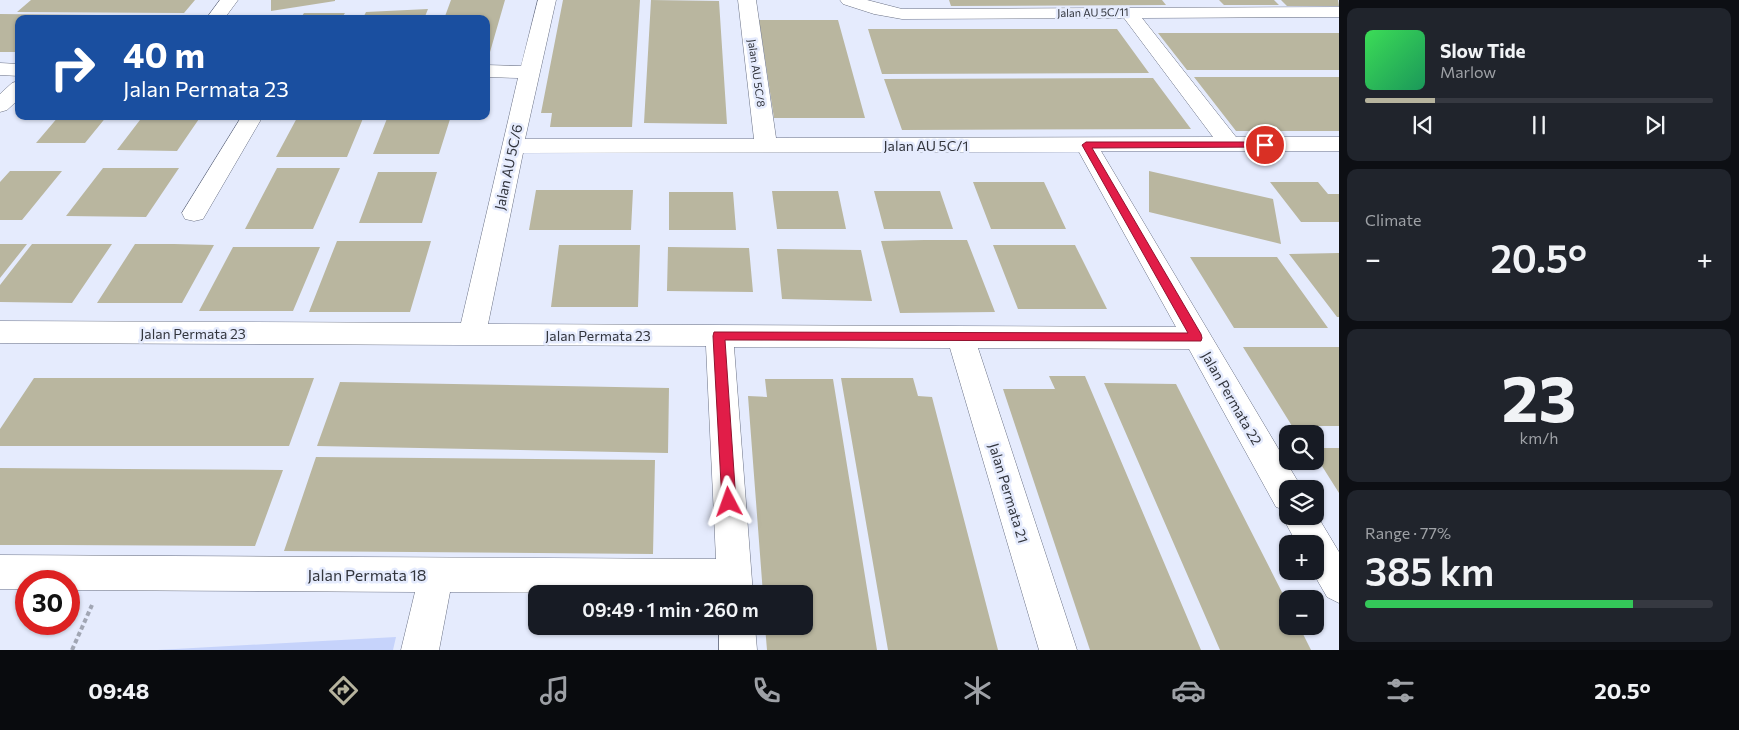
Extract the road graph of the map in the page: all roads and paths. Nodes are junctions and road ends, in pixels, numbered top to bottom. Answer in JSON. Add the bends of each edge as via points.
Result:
{"nodes":[{"id":1,"x":229,"y":0,"type":"edge"},
{"id":2,"x":547,"y":0,"type":"edge"},
{"id":3,"x":747,"y":0,"type":"edge"},
{"id":4,"x":849,"y":0,"type":"edge"},
{"id":5,"x":1183,"y":6,"type":"edge"},
{"id":6,"x":1128,"y":12,"type":"junction"},
{"id":7,"x":1339,"y":12,"type":"edge"},
{"id":8,"x":218,"y":15,"type":"edge"},
{"id":9,"x":0,"y":69,"type":"edge"},
{"id":10,"x":15,"y":70,"type":"edge"},
{"id":11,"x":490,"y":72,"type":"edge"},
{"id":12,"x":529,"y":72,"type":"junction"},
{"id":13,"x":15,"y":91,"type":"edge"},
{"id":14,"x":0,"y":106,"type":"edge"},
{"id":15,"x":251,"y":120,"type":"edge"},
{"id":16,"x":766,"y":145,"type":"junction"},
{"id":17,"x":1086,"y":145,"type":"junction"},
{"id":18,"x":1230,"y":145,"type":"junction"},
{"id":19,"x":513,"y":146,"type":"junction"},
{"id":20,"x":1337,"y":146,"type":"edge"},
{"id":21,"x":194,"y":213,"type":"dead end"},
{"id":22,"x":472,"y":334,"type":"junction"},
{"id":23,"x":718,"y":336,"type":"junction"},
{"id":24,"x":960,"y":336,"type":"junction"},
{"id":25,"x":1196,"y":338,"type":"junction"},
{"id":26,"x":5,"y":339,"type":"edge"},
{"id":27,"x":1279,"y":481,"type":"edge"},
{"id":28,"x":1304,"y":525,"type":"edge"},
{"id":29,"x":0,"y":572,"type":"edge"},
{"id":30,"x":107,"y":573,"type":"junction"},
{"id":31,"x":436,"y":574,"type":"junction"},
{"id":32,"x":734,"y":585,"type":"edge"},
{"id":33,"x":1339,"y":585,"type":"edge"},
{"id":34,"x":737,"y":635,"type":"edge"},
{"id":35,"x":72,"y":650,"type":"edge"},
{"id":36,"x":420,"y":650,"type":"edge"},
{"id":37,"x":738,"y":650,"type":"edge"},
{"id":38,"x":1058,"y":650,"type":"edge"}],
"edges":[{"from":1,"to":8,"type":"street"},
{"from":2,"to":12,"type":"street","name":"Jalan AU 5C/6"},
{"from":3,"to":16,"type":"street","name":"Jalan AU 5C/8"},
{"from":4,"to":6,"type":"street","name":"Jalan AU 5C/11","via":[[902,14]]},
{"from":5,"to":6,"type":"street","name":"Jalan AU 5C/11"},
{"from":5,"to":7,"type":"street","name":"Jalan AU 5C/11"},
{"from":6,"to":18,"type":"street"},
{"from":9,"to":10,"type":"street"},
{"from":11,"to":12,"type":"street"},
{"from":12,"to":19,"type":"street","name":"Jalan AU 5C/6"},
{"from":13,"to":14,"type":"street"},
{"from":15,"to":21,"type":"street"},
{"from":16,"to":17,"type":"street","name":"Jalan AU 5C/1"},
{"from":16,"to":19,"type":"street","name":"Jalan AU 5C/1"},
{"from":17,"to":18,"type":"street","name":"Jalan AU 5C/1"},
{"from":17,"to":25,"type":"street","name":"Jalan Permata 22"},
{"from":18,"to":20,"type":"street","name":"Jalan AU 5C/1"},
{"from":19,"to":22,"type":"street","name":"Jalan AU 5C/6"},
{"from":22,"to":23,"type":"street","name":"Jalan Permata 23"},
{"from":22,"to":26,"type":"street","name":"Jalan Permata 23"},
{"from":23,"to":24,"type":"street","name":"Jalan Permata 23"},
{"from":23,"to":32,"type":"street"},
{"from":24,"to":25,"type":"street","name":"Jalan Permata 23"},
{"from":24,"to":38,"type":"street","name":"Jalan Permata 21"},
{"from":25,"to":27,"type":"street","name":"Jalan Permata 22"},
{"from":28,"to":33,"type":"street"},
{"from":29,"to":30,"type":"street","name":"Jalan Permata 18"},
{"from":30,"to":31,"type":"street","name":"Jalan Permata 18"},
{"from":30,"to":35,"type":"path"},
{"from":31,"to":32,"type":"street","name":"Jalan Permata 18"},
{"from":31,"to":36,"type":"street"},
{"from":34,"to":37,"type":"street"}]}
